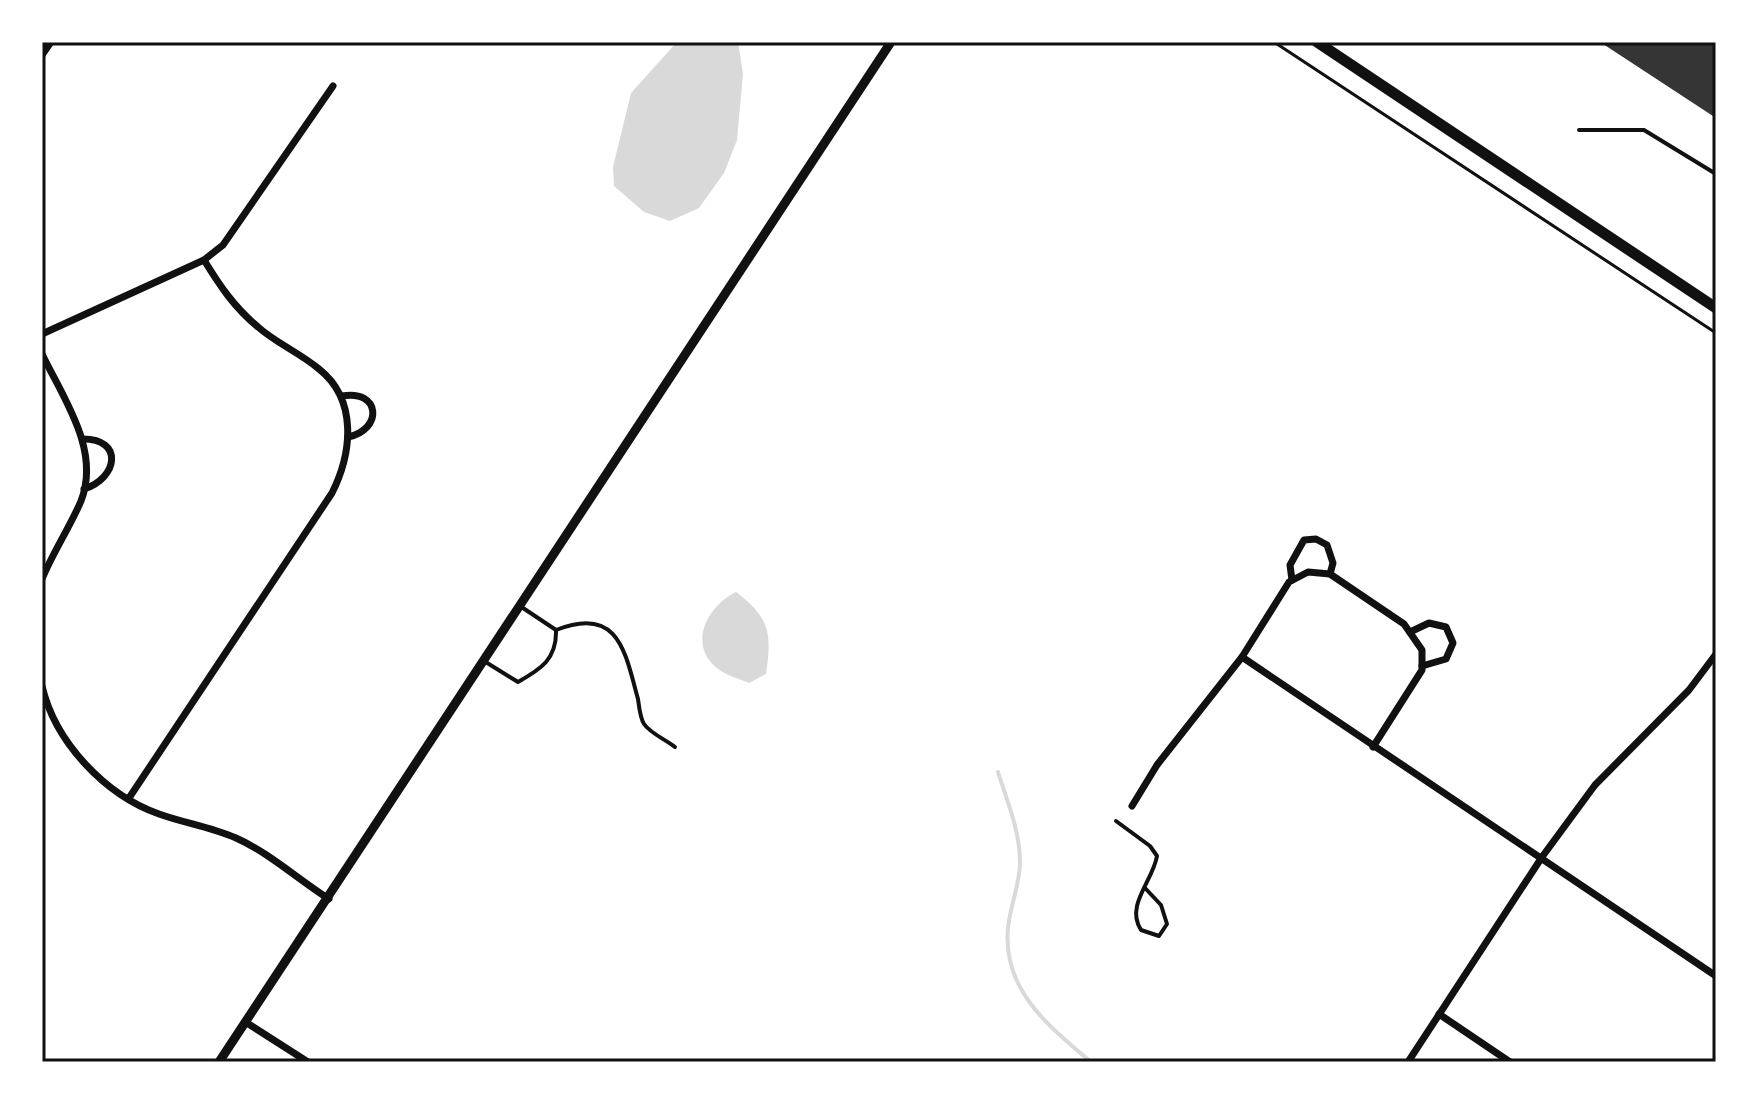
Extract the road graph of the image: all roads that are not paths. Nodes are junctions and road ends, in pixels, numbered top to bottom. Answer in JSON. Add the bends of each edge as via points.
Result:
{"nodes":[{"id":1,"x":51,"y":42,"type":"edge"},
{"id":2,"x":891,"y":42,"type":"edge"},
{"id":3,"x":1317,"y":42,"type":"edge"},
{"id":4,"x":42,"y":55,"type":"edge"},
{"id":5,"x":333,"y":86,"type":"dead end"},
{"id":6,"x":1579,"y":130,"type":"dead end"},
{"id":7,"x":1716,"y":174,"type":"edge"},
{"id":8,"x":204,"y":260,"type":"junction"},
{"id":9,"x":1716,"y":308,"type":"edge"},
{"id":10,"x":42,"y":334,"type":"edge"},
{"id":11,"x":42,"y":354,"type":"edge"},
{"id":12,"x":342,"y":396,"type":"junction"},
{"id":13,"x":348,"y":437,"type":"junction"},
{"id":14,"x":83,"y":439,"type":"junction"},
{"id":15,"x":84,"y":489,"type":"junction"},
{"id":16,"x":1330,"y":574,"type":"junction"},
{"id":17,"x":42,"y":579,"type":"edge"},
{"id":18,"x":1292,"y":580,"type":"junction"},
{"id":19,"x":520,"y":606,"type":"junction"},
{"id":20,"x":556,"y":630,"type":"junction"},
{"id":21,"x":1410,"y":632,"type":"junction"},
{"id":22,"x":1716,"y":654,"type":"edge"},
{"id":23,"x":1242,"y":657,"type":"junction"},
{"id":24,"x":484,"y":661,"type":"junction"},
{"id":25,"x":1422,"y":666,"type":"junction"},
{"id":26,"x":42,"y":686,"type":"edge"},
{"id":27,"x":675,"y":747,"type":"dead end"},
{"id":28,"x":1373,"y":747,"type":"junction"},
{"id":29,"x":129,"y":798,"type":"junction"},
{"id":30,"x":1132,"y":806,"type":"dead end"},
{"id":31,"x":1116,"y":821,"type":"dead end"},
{"id":32,"x":1542,"y":857,"type":"junction"},
{"id":33,"x":1145,"y":888,"type":"junction"},
{"id":34,"x":329,"y":899,"type":"junction"},
{"id":35,"x":1716,"y":976,"type":"edge"},
{"id":36,"x":1439,"y":1014,"type":"junction"},
{"id":37,"x":247,"y":1023,"type":"junction"},
{"id":38,"x":219,"y":1062,"type":"edge"},
{"id":39,"x":308,"y":1062,"type":"edge"},
{"id":40,"x":1408,"y":1062,"type":"edge"},
{"id":41,"x":1510,"y":1062,"type":"edge"}],
"edges":[{"from":1,"to":4,"type":"street"},
{"from":2,"to":19,"type":"street"},
{"from":3,"to":9,"type":"main road"},
{"from":5,"to":8,"type":"street","via":[[248,213]]},
{"from":6,"to":7,"type":"lane","via":[[1644,130]]},
{"from":8,"to":10,"type":"street"},
{"from":8,"to":12,"type":"street","via":[[230,302],[321,370]]},
{"from":11,"to":14,"type":"street"},
{"from":12,"to":13,"type":"street"},
{"from":12,"to":13,"type":"street","via":[[357,395],[373,407],[367,429]]},
{"from":13,"to":29,"type":"street","via":[[343,471],[332,493]]},
{"from":14,"to":15,"type":"street"},
{"from":14,"to":15,"type":"street","via":[[106,446],[112,457],[112,470],[104,480]]},
{"from":15,"to":17,"type":"street"},
{"from":16,"to":18,"type":"street","via":[[1308,572]]},
{"from":16,"to":18,"type":"street","via":[[1333,563],[1327,545],[1304,540],[1290,565]]},
{"from":16,"to":21,"type":"street"},
{"from":18,"to":23,"type":"street"},
{"from":19,"to":20,"type":"lane"},
{"from":19,"to":24,"type":"street"},
{"from":20,"to":24,"type":"lane","via":[[550,658],[518,682]]},
{"from":20,"to":27,"type":"lane","via":[[591,623],[616,633],[644,724]]},
{"from":21,"to":25,"type":"street","via":[[1422,650]]},
{"from":21,"to":25,"type":"street","via":[[1429,623],[1446,627],[1453,643],[1446,659]]},
{"from":22,"to":32,"type":"street","via":[[1689,690],[1595,785]]},
{"from":23,"to":28,"type":"street"},
{"from":23,"to":30,"type":"street","via":[[1157,765]]},
{"from":24,"to":34,"type":"street"},
{"from":25,"to":28,"type":"street"},
{"from":26,"to":29,"type":"street","via":[[49,709],[78,756]]},
{"from":28,"to":32,"type":"street"},
{"from":29,"to":34,"type":"street","via":[[155,813],[237,838]]},
{"from":31,"to":33,"type":"lane","via":[[1157,856]]},
{"from":32,"to":35,"type":"street"},
{"from":32,"to":36,"type":"street"},
{"from":33,"to":33,"type":"lane","via":[[1139,894],[1136,922],[1149,935],[1159,936],[1166,915]]},
{"from":34,"to":37,"type":"street"},
{"from":36,"to":40,"type":"street"},
{"from":36,"to":41,"type":"street"},
{"from":37,"to":38,"type":"street"},
{"from":37,"to":39,"type":"street"}]}
